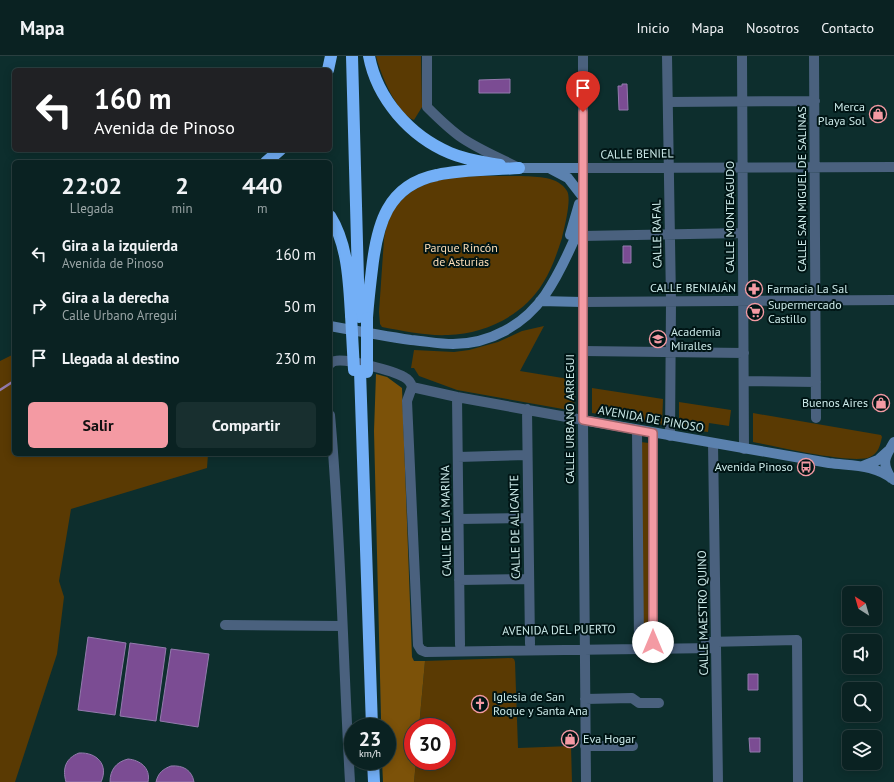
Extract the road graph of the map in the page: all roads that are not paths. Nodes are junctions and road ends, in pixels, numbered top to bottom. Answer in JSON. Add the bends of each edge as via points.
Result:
{"nodes":[{"id":1,"x":331,"y":56,"type":"edge"},
{"id":2,"x":352,"y":56,"type":"edge"},
{"id":3,"x":369,"y":56,"type":"edge"},
{"id":4,"x":427,"y":56,"type":"edge"},
{"id":5,"x":583,"y":56,"type":"edge"},
{"id":6,"x":667,"y":56,"type":"edge"},
{"id":7,"x":742,"y":56,"type":"edge"},
{"id":8,"x":814,"y":56,"type":"edge"},
{"id":9,"x":328,"y":68,"type":"edge"},
{"id":10,"x":742,"y":101,"type":"junction"},
{"id":11,"x":814,"y":101,"type":"junction"},
{"id":12,"x":668,"y":102,"type":"junction"},
{"id":13,"x":278,"y":152,"type":"edge"},
{"id":14,"x":268,"y":160,"type":"edge"},
{"id":15,"x":669,"y":167,"type":"junction"},
{"id":16,"x":894,"y":167,"type":"edge"},
{"id":17,"x":519,"y":168,"type":"junction"},
{"id":18,"x":550,"y":168,"type":"junction"},
{"id":19,"x":583,"y":168,"type":"junction"},
{"id":20,"x":743,"y":168,"type":"junction"},
{"id":21,"x":815,"y":168,"type":"junction"},
{"id":22,"x":582,"y":196,"type":"junction"},
{"id":23,"x":332,"y":220,"type":"edge"},
{"id":24,"x":582,"y":221,"type":"junction"},
{"id":25,"x":743,"y":233,"type":"junction"},
{"id":26,"x":670,"y":234,"type":"junction"},
{"id":27,"x":582,"y":236,"type":"junction"},
{"id":28,"x":566,"y":256,"type":"junction"},
{"id":29,"x":894,"y":300,"type":"edge"},
{"id":30,"x":540,"y":301,"type":"junction"},
{"id":31,"x":671,"y":301,"type":"junction"},
{"id":32,"x":744,"y":301,"type":"junction"},
{"id":33,"x":816,"y":301,"type":"junction"},
{"id":34,"x":582,"y":302,"type":"junction"},
{"id":35,"x":359,"y":317,"type":"junction"},
{"id":36,"x":332,"y":326,"type":"edge"},
{"id":37,"x":582,"y":351,"type":"junction"},
{"id":38,"x":670,"y":353,"type":"junction"},
{"id":39,"x":744,"y":353,"type":"junction"},
{"id":40,"x":332,"y":363,"type":"edge"},
{"id":41,"x":360,"y":371,"type":"junction"},
{"id":42,"x":744,"y":381,"type":"junction"},
{"id":43,"x":816,"y":382,"type":"junction"},
{"id":44,"x":412,"y":386,"type":"junction"},
{"id":45,"x":457,"y":396,"type":"junction"},
{"id":46,"x":527,"y":409,"type":"junction"},
{"id":47,"x":816,"y":418,"type":"dead end"},
{"id":48,"x":583,"y":420,"type":"junction"},
{"id":49,"x":637,"y":430,"type":"junction"},
{"id":50,"x":653,"y":433,"type":"junction"},
{"id":51,"x":670,"y":436,"type":"junction"},
{"id":52,"x":332,"y":437,"type":"edge"},
{"id":53,"x":713,"y":443,"type":"junction"},
{"id":54,"x":892,"y":447,"type":"edge"},
{"id":55,"x":744,"y":449,"type":"junction"},
{"id":56,"x":527,"y":455,"type":"junction"},
{"id":57,"x":458,"y":456,"type":"junction"},
{"id":58,"x":863,"y":466,"type":"junction"},
{"id":59,"x":893,"y":479,"type":"edge"},
{"id":60,"x":528,"y":518,"type":"junction"},
{"id":61,"x":458,"y":519,"type":"junction"},
{"id":62,"x":366,"y":521,"type":"junction"},
{"id":63,"x":529,"y":579,"type":"junction"},
{"id":64,"x":459,"y":580,"type":"junction"},
{"id":65,"x":225,"y":625,"type":"dead end"},
{"id":66,"x":342,"y":626,"type":"junction"},
{"id":67,"x":639,"y":642,"type":"junction"},
{"id":68,"x":653,"y":642,"type":"junction"},
{"id":69,"x":530,"y":644,"type":"junction"},
{"id":70,"x":460,"y":645,"type":"junction"},
{"id":71,"x":716,"y":645,"type":"junction"},
{"id":72,"x":584,"y":646,"type":"junction"},
{"id":73,"x":422,"y":648,"type":"junction"},
{"id":74,"x":585,"y":699,"type":"junction"},
{"id":75,"x":659,"y":703,"type":"dead end"},
{"id":76,"x":372,"y":718,"type":"edge"},
{"id":77,"x":585,"y":746,"type":"junction"},
{"id":78,"x":633,"y":746,"type":"dead end"},
{"id":79,"x":373,"y":770,"type":"edge"},
{"id":80,"x":350,"y":782,"type":"edge"},
{"id":81,"x":374,"y":782,"type":"edge"},
{"id":82,"x":586,"y":782,"type":"edge"},
{"id":83,"x":718,"y":782,"type":"edge"},
{"id":84,"x":798,"y":782,"type":"edge"}],
"edges":[{"from":1,"to":9,"type":"highway"},
{"from":2,"to":35,"type":"highway"},
{"from":3,"to":17,"type":"highway","via":[[382,92],[406,124],[422,138],[466,158]]},
{"from":4,"to":17,"type":"street","name":"CALLE BENIEL","via":[[427,107],[463,138]]},
{"from":5,"to":19,"type":"street","name":"CALLE URBANO ARREGUI"},
{"from":6,"to":12,"type":"street","name":"CALLE RAFAL"},
{"from":7,"to":10,"type":"street","name":"CALLE MONTEAGUDO"},
{"from":8,"to":11,"type":"street","name":"CALLE SAN MIGUEL DE SALINAS"},
{"from":10,"to":11,"type":"street"},
{"from":10,"to":12,"type":"street"},
{"from":10,"to":20,"type":"street","name":"CALLE MONTEAGUDO"},
{"from":11,"to":21,"type":"street","name":"CALLE SAN MIGUEL DE SALINAS"},
{"from":12,"to":15,"type":"street","name":"CALLE RAFAL"},
{"from":13,"to":14,"type":"highway"},
{"from":15,"to":19,"type":"street","name":"CALLE BENIEL"},
{"from":15,"to":20,"type":"street","name":"CALLE BENIEL"},
{"from":15,"to":26,"type":"street","name":"CALLE RAFAL"},
{"from":16,"to":21,"type":"street","name":"CALLE BENIEL"},
{"from":17,"to":18,"type":"street","name":"CALLE BENIEL"},
{"from":17,"to":35,"type":"highway","via":[[436,175],[417,181],[395,197],[378,228]]},
{"from":18,"to":19,"type":"street","name":"CALLE BENIEL"},
{"from":18,"to":22,"type":"street","via":[[568,178]]},
{"from":19,"to":22,"type":"street","name":"CALLE URBANO ARREGUI"},
{"from":20,"to":21,"type":"street","name":"CALLE BENIEL"},
{"from":20,"to":25,"type":"street","name":"CALLE MONTEAGUDO"},
{"from":21,"to":33,"type":"street","name":"CALLE SAN MIGUEL DE SALINAS"},
{"from":22,"to":24,"type":"street","name":"CALLE URBANO ARREGUI"},
{"from":22,"to":28,"type":"street"},
{"from":23,"to":35,"type":"highway"},
{"from":24,"to":27,"type":"street","name":"CALLE URBANO ARREGUI"},
{"from":24,"to":28,"type":"street"},
{"from":25,"to":26,"type":"street"},
{"from":25,"to":32,"type":"street","name":"CALLE MONTEAGUDO"},
{"from":26,"to":27,"type":"street"},
{"from":26,"to":31,"type":"street","name":"CALLE RAFAL"},
{"from":27,"to":34,"type":"street","name":"CALLE URBANO ARREGUI"},
{"from":28,"to":30,"type":"street","via":[[552,285]]},
{"from":29,"to":33,"type":"street","name":"CALLE BENIAJÁN"},
{"from":30,"to":34,"type":"street","name":"CALLE BENIAJÁN"},
{"from":30,"to":36,"type":"street","via":[[522,319],[503,332],[466,343],[443,344]]},
{"from":31,"to":32,"type":"street","name":"CALLE BENIAJÁN"},
{"from":31,"to":34,"type":"street","name":"CALLE BENIAJÁN"},
{"from":31,"to":38,"type":"street","name":"CALLE RAFAL"},
{"from":32,"to":33,"type":"street","name":"CALLE BENIAJÁN"},
{"from":32,"to":39,"type":"street","name":"CALLE MONTEAGUDO"},
{"from":33,"to":43,"type":"street","name":"CALLE SAN MIGUEL DE SALINAS"},
{"from":34,"to":37,"type":"street","name":"CALLE URBANO ARREGUI"},
{"from":35,"to":41,"type":"highway"},
{"from":37,"to":38,"type":"street"},
{"from":37,"to":48,"type":"street","name":"CALLE URBANO ARREGUI"},
{"from":38,"to":39,"type":"street"},
{"from":38,"to":51,"type":"street","name":"CALLE RAFAL"},
{"from":39,"to":42,"type":"street","name":"CALLE MONTEAGUDO"},
{"from":40,"to":44,"type":"street","via":[[337,360],[384,370],[404,377]]},
{"from":41,"to":62,"type":"highway"},
{"from":41,"to":62,"type":"highway","via":[[361,501]]},
{"from":42,"to":43,"type":"street"},
{"from":42,"to":55,"type":"street","name":"CALLE MONTEAGUDO"},
{"from":43,"to":47,"type":"street","name":"CALLE SAN MIGUEL DE SALINAS"},
{"from":44,"to":45,"type":"street","name":"AVENIDA DE PINOSO"},
{"from":44,"to":73,"type":"street","via":[[407,401]]},
{"from":45,"to":46,"type":"street","name":"AVENIDA DE PINOSO"},
{"from":45,"to":57,"type":"street","name":"CALLE DE LA MARINA"},
{"from":46,"to":48,"type":"street","name":"AVENIDA DE PINOSO"},
{"from":46,"to":56,"type":"street","name":"CALLE DE ALICANTE"},
{"from":48,"to":49,"type":"street","name":"AVENIDA DE PINOSO"},
{"from":48,"to":72,"type":"street","name":"CALLE URBANO ARREGUI"},
{"from":49,"to":50,"type":"street","name":"AVENIDA DE PINOSO"},
{"from":49,"to":67,"type":"street"},
{"from":50,"to":51,"type":"street","name":"AVENIDA DE PINOSO"},
{"from":50,"to":68,"type":"street"},
{"from":51,"to":53,"type":"street","name":"AVENIDA DE PINOSO"},
{"from":52,"to":66,"type":"street"},
{"from":53,"to":55,"type":"street","name":"AVENIDA DE PINOSO"},
{"from":53,"to":71,"type":"street","name":"CALLE MAESTRO QUINO"},
{"from":54,"to":58,"type":"street","name":"AVENIDA DE PINOSO","via":[[878,460]]},
{"from":54,"to":59,"type":"street","via":[[886,456],[885,467]]},
{"from":55,"to":58,"type":"street","name":"AVENIDA DE PINOSO","via":[[846,466]]},
{"from":56,"to":57,"type":"street"},
{"from":56,"to":60,"type":"street","name":"CALLE DE ALICANTE"},
{"from":57,"to":61,"type":"street","name":"CALLE DE LA MARINA"},
{"from":58,"to":59,"type":"street","name":"AVENIDA DE PINOSO"},
{"from":60,"to":61,"type":"street"},
{"from":60,"to":63,"type":"street","name":"CALLE DE ALICANTE"},
{"from":61,"to":64,"type":"street","name":"CALLE DE LA MARINA"},
{"from":62,"to":76,"type":"highway"},
{"from":63,"to":64,"type":"street"},
{"from":63,"to":69,"type":"street","name":"CALLE DE ALICANTE"},
{"from":64,"to":70,"type":"street","name":"CALLE DE LA MARINA"},
{"from":65,"to":66,"type":"street"},
{"from":66,"to":80,"type":"street"},
{"from":67,"to":68,"type":"street","name":"AVENIDA DEL PUERTO"},
{"from":67,"to":72,"type":"street","name":"AVENIDA DEL PUERTO"},
{"from":68,"to":71,"type":"street","name":"AVENIDA DEL PUERTO"},
{"from":69,"to":70,"type":"street","name":"AVENIDA DEL PUERTO"},
{"from":69,"to":72,"type":"street","name":"AVENIDA DEL PUERTO"},
{"from":70,"to":73,"type":"street","name":"AVENIDA DEL PUERTO"},
{"from":71,"to":72,"type":"street","name":"AVENIDA DEL PUERTO"},
{"from":71,"to":83,"type":"street","name":"CALLE MAESTRO QUINO"},
{"from":71,"to":84,"type":"street","name":"AVENIDA DEL PUERTO","via":[[797,640]]},
{"from":72,"to":73,"type":"street","name":"AVENIDA DEL PUERTO"},
{"from":72,"to":74,"type":"street","name":"CALLE URBANO ARREGUI"},
{"from":74,"to":75,"type":"street","via":[[632,698],[639,703]]},
{"from":74,"to":77,"type":"street","name":"CALLE URBANO ARREGUI"},
{"from":77,"to":78,"type":"street"},
{"from":77,"to":82,"type":"street","name":"CALLE URBANO ARREGUI"},
{"from":79,"to":81,"type":"highway"}]}
